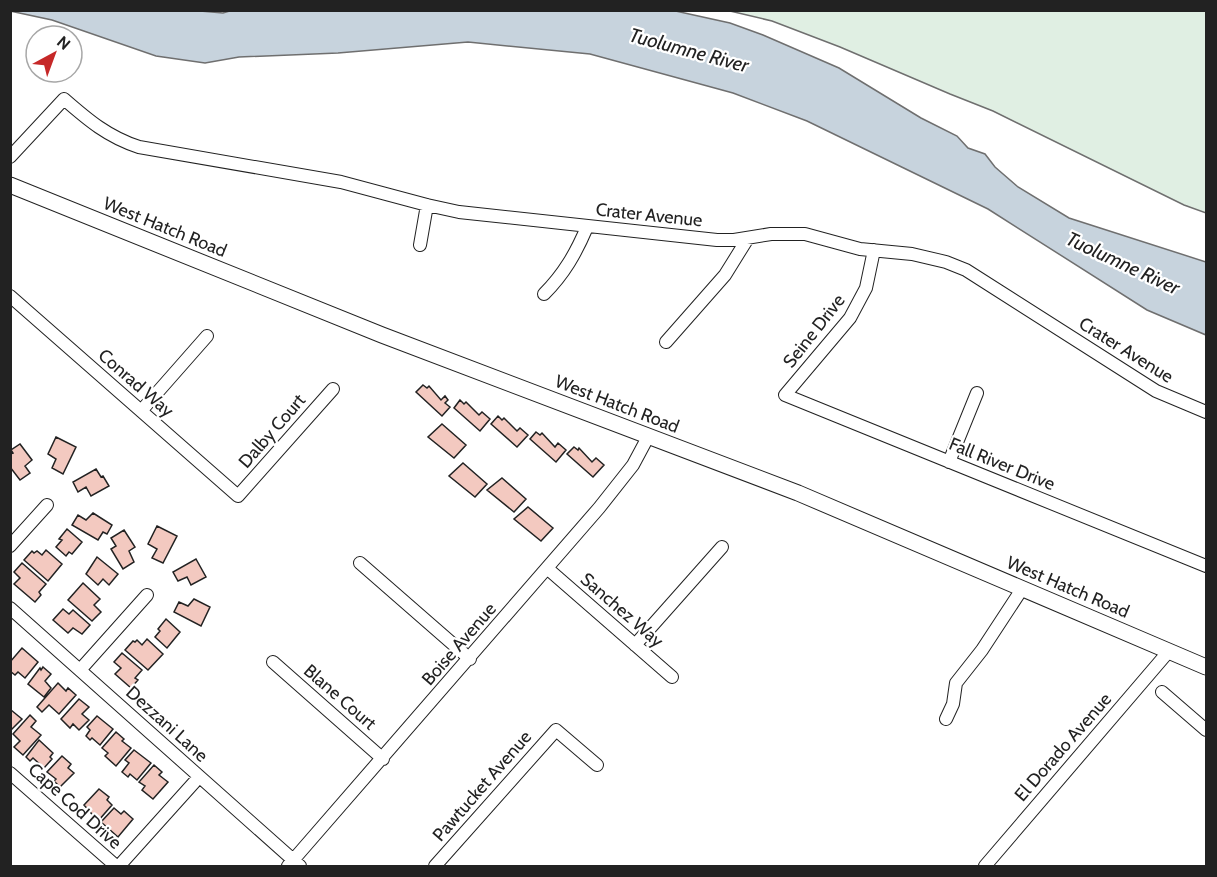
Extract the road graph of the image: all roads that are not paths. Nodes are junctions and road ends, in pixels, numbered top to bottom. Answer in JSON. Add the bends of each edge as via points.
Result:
{"nodes":[{"id":1,"x":10,"y":157,"type":"edge"},
{"id":2,"x":10,"y":184,"type":"edge"},
{"id":3,"x":427,"y":205,"type":"junction"},
{"id":4,"x":586,"y":227,"type":"junction"},
{"id":5,"x":748,"y":238,"type":"junction"},
{"id":6,"x":420,"y":245,"type":"dead end"},
{"id":7,"x":874,"y":250,"type":"junction"},
{"id":8,"x":544,"y":294,"type":"dead end"},
{"id":9,"x":10,"y":296,"type":"edge"},
{"id":10,"x":207,"y":336,"type":"dead end"},
{"id":11,"x":666,"y":342,"type":"dead end"},
{"id":12,"x":333,"y":389,"type":"dead end"},
{"id":13,"x":977,"y":393,"type":"dead end"},
{"id":14,"x":785,"y":395,"type":"joint"},
{"id":15,"x":141,"y":411,"type":"junction"},
{"id":16,"x":1206,"y":412,"type":"edge"},
{"id":17,"x":648,"y":436,"type":"junction"},
{"id":18,"x":949,"y":462,"type":"junction"},
{"id":19,"x":238,"y":496,"type":"joint"},
{"id":20,"x":47,"y":505,"type":"dead end"},
{"id":21,"x":10,"y":546,"type":"edge"},
{"id":22,"x":722,"y":547,"type":"dead end"},
{"id":23,"x":360,"y":563,"type":"dead end"},
{"id":24,"x":1206,"y":566,"type":"edge"},
{"id":25,"x":548,"y":569,"type":"junction"},
{"id":26,"x":1022,"y":589,"type":"junction"},
{"id":27,"x":147,"y":595,"type":"dead end"},
{"id":28,"x":10,"y":608,"type":"edge"},
{"id":29,"x":635,"y":645,"type":"junction"},
{"id":30,"x":1169,"y":651,"type":"junction"},
{"id":31,"x":470,"y":659,"type":"junction"},
{"id":32,"x":273,"y":662,"type":"dead end"},
{"id":33,"x":1206,"y":667,"type":"edge"},
{"id":34,"x":80,"y":670,"type":"junction"},
{"id":35,"x":672,"y":677,"type":"dead end"},
{"id":36,"x":1162,"y":692,"type":"dead end"},
{"id":37,"x":946,"y":718,"type":"dead end"},
{"id":38,"x":1206,"y":730,"type":"edge"},
{"id":39,"x":383,"y":759,"type":"junction"},
{"id":40,"x":597,"y":765,"type":"dead end"},
{"id":41,"x":10,"y":773,"type":"edge"},
{"id":42,"x":199,"y":777,"type":"junction"},
{"id":43,"x":294,"y":864,"type":"edge"},
{"id":44,"x":118,"y":867,"type":"edge"},
{"id":45,"x":435,"y":867,"type":"edge"},
{"id":46,"x":985,"y":867,"type":"edge"}],
"edges":[{"from":1,"to":3,"type":"street","name":"Crater Avenue","via":[[64,99],[108,135],[138,147],[341,182]]},
{"from":2,"to":17,"type":"main road","name":"West Hatch Road","via":[[382,335]]},
{"from":3,"to":4,"type":"street","name":"Crater Avenue"},
{"from":3,"to":6,"type":"street"},
{"from":4,"to":5,"type":"street","name":"Crater Avenue","via":[[717,240]]},
{"from":4,"to":8,"type":"street","via":[[570,263]]},
{"from":5,"to":7,"type":"street","name":"Crater Avenue","via":[[805,234]]},
{"from":5,"to":11,"type":"street","via":[[725,275]]},
{"from":7,"to":14,"type":"street","name":"Seine Drive","via":[[866,288],[850,318]]},
{"from":7,"to":16,"type":"street","name":"Crater Avenue","via":[[928,256],[966,270],[1156,391]]},
{"from":9,"to":15,"type":"street","name":"Conrad Way"},
{"from":10,"to":15,"type":"street"},
{"from":12,"to":19,"type":"street","name":"Dalby Court"},
{"from":13,"to":18,"type":"street"},
{"from":14,"to":18,"type":"street","name":"Fall River Drive"},
{"from":15,"to":19,"type":"street","name":"Conrad Way"},
{"from":17,"to":25,"type":"street","name":"Boise Avenue","via":[[633,465]]},
{"from":17,"to":26,"type":"main road","name":"West Hatch Road","via":[[798,493]]},
{"from":18,"to":24,"type":"street","name":"Fall River Drive"},
{"from":20,"to":21,"type":"street"},
{"from":22,"to":29,"type":"street"},
{"from":23,"to":31,"type":"street"},
{"from":25,"to":29,"type":"street","name":"Sanchez Way"},
{"from":25,"to":31,"type":"street","name":"Boise Avenue"},
{"from":26,"to":30,"type":"main road","name":"West Hatch Road"},
{"from":26,"to":37,"type":"street","via":[[956,683]]},
{"from":27,"to":34,"type":"street"},
{"from":28,"to":34,"type":"street","name":"Dezzani Lane"},
{"from":29,"to":35,"type":"street","name":"Sanchez Way"},
{"from":30,"to":33,"type":"main road","name":"West Hatch Road"},
{"from":30,"to":46,"type":"street","name":"El Dorado Avenue"},
{"from":31,"to":39,"type":"street","name":"Boise Avenue"},
{"from":32,"to":39,"type":"street","name":"Blane Court"},
{"from":34,"to":42,"type":"street","name":"Dezzani Lane"},
{"from":36,"to":38,"type":"street"},
{"from":39,"to":43,"type":"street","name":"Boise Avenue"},
{"from":40,"to":45,"type":"street","name":"Pawtucket Avenue","via":[[556,730]]},
{"from":41,"to":44,"type":"street","name":"Cape Cod Drive"},
{"from":42,"to":43,"type":"street","name":"Dezzani Lane"},
{"from":42,"to":44,"type":"street"}]}
